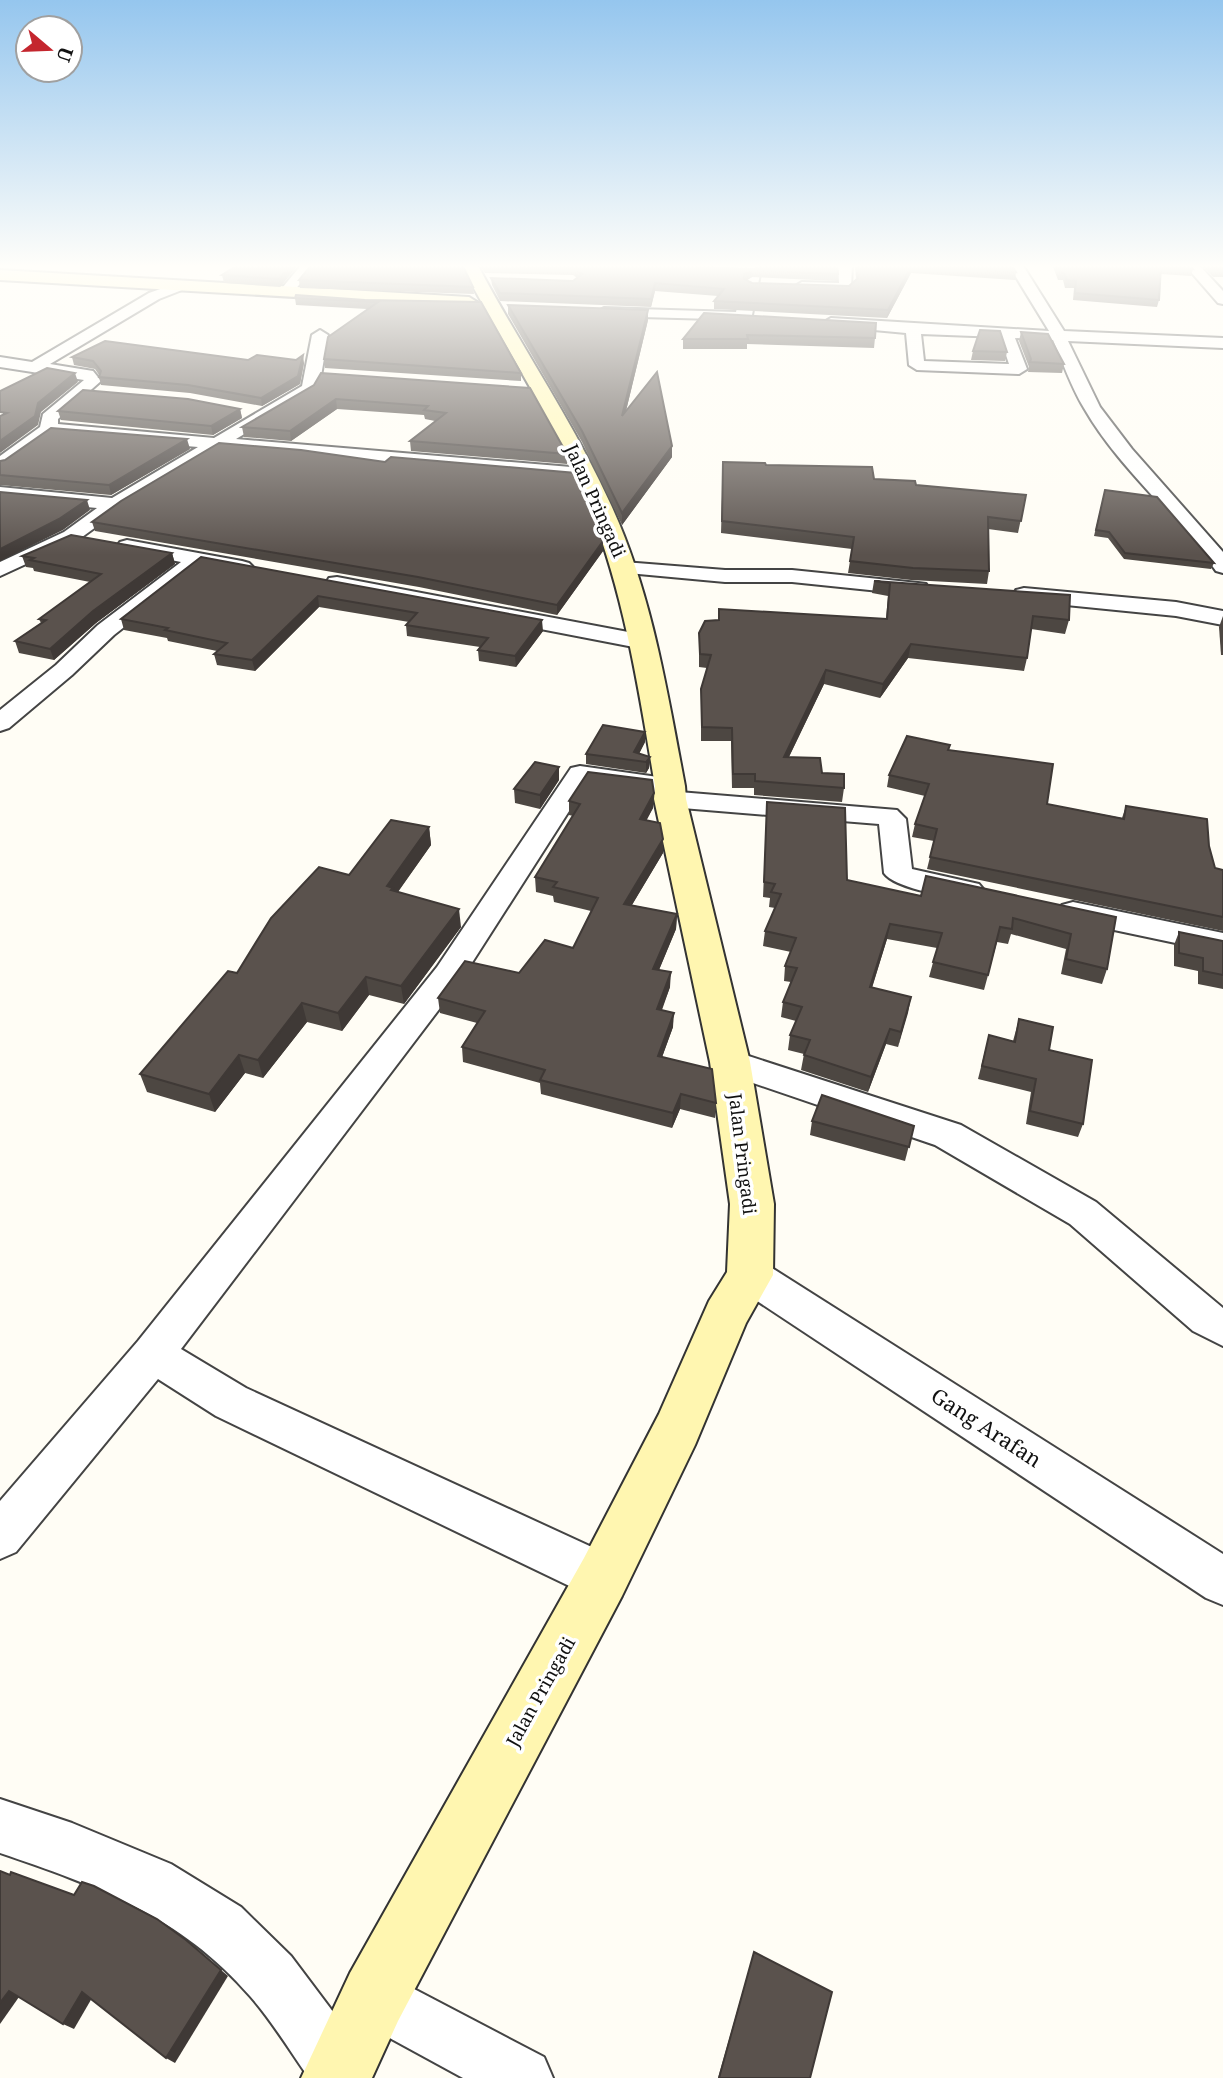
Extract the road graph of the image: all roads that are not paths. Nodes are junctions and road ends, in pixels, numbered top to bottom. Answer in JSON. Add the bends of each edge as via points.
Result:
{"nodes":[{"id":1,"x":44,"y":361,"type":"edge"},
{"id":2,"x":320,"y":361,"type":"edge"},
{"id":3,"x":519,"y":361,"type":"edge"},
{"id":4,"x":917,"y":361,"type":"edge"},
{"id":5,"x":1016,"y":361,"type":"edge"},
{"id":6,"x":1069,"y":361,"type":"edge"},
{"id":7,"x":2,"y":364,"type":"edge"},
{"id":8,"x":34,"y":367,"type":"junction"},
{"id":9,"x":82,"y":391,"type":"junction"},
{"id":10,"x":109,"y":393,"type":"edge"},
{"id":11,"x":239,"y":410,"type":"edge"},
{"id":12,"x":263,"y":414,"type":"junction"},
{"id":13,"x":49,"y":429,"type":"junction"},
{"id":14,"x":217,"y":443,"type":"junction"},
{"id":15,"x":0,"y":464,"type":"edge"},
{"id":16,"x":583,"y":474,"type":"junction"},
{"id":17,"x":0,"y":493,"type":"edge"},
{"id":18,"x":115,"y":504,"type":"junction"},
{"id":19,"x":71,"y":536,"type":"junction"},
{"id":20,"x":1215,"y":543,"type":"edge"},
{"id":21,"x":198,"y":559,"type":"junction"},
{"id":22,"x":1223,"y":567,"type":"edge"},
{"id":23,"x":624,"y":568,"type":"junction"},
{"id":24,"x":0,"y":570,"type":"edge"},
{"id":25,"x":267,"y":571,"type":"edge"},
{"id":26,"x":322,"y":580,"type":"edge"},
{"id":27,"x":938,"y":590,"type":"edge"},
{"id":28,"x":1004,"y":593,"type":"edge"},
{"id":29,"x":1223,"y":618,"type":"edge"},
{"id":30,"x":644,"y":642,"type":"junction"},
{"id":31,"x":0,"y":723,"type":"edge"},
{"id":32,"x":670,"y":792,"type":"junction"},
{"id":33,"x":999,"y":897,"type":"edge"},
{"id":34,"x":1052,"y":908,"type":"edge"},
{"id":35,"x":1223,"y":943,"type":"edge"},
{"id":36,"x":730,"y":1062,"type":"junction"},
{"id":37,"x":750,"y":1275,"type":"junction"},
{"id":38,"x":1223,"y":1328,"type":"edge"},
{"id":39,"x":152,"y":1354,"type":"junction"},
{"id":40,"x":0,"y":1536,"type":"edge"},
{"id":41,"x":603,"y":1577,"type":"junction"},
{"id":42,"x":1223,"y":1581,"type":"edge"},
{"id":43,"x":0,"y":1826,"type":"edge"},
{"id":44,"x":373,"y":1997,"type":"junction"},
{"id":45,"x":338,"y":2074,"type":"edge"},
{"id":46,"x":523,"y":2078,"type":"edge"}],
"edges":[{"from":1,"to":8,"type":"street"},
{"from":2,"to":12,"type":"street","via":[[320,374],[308,389]]},
{"from":3,"to":16,"type":"street","name":"Jalan Pringadi","via":[[532,390],[556,417]]},
{"from":4,"to":5,"type":"street","via":[[917,365],[1019,369]]},
{"from":6,"to":20,"type":"street","via":[[1092,408],[1126,453]]},
{"from":7,"to":8,"type":"street"},
{"from":8,"to":9,"type":"street","via":[[87,374],[93,381]]},
{"from":9,"to":10,"type":"street"},
{"from":9,"to":13,"type":"street","via":[[49,418]]},
{"from":11,"to":12,"type":"street"},
{"from":12,"to":14,"type":"street"},
{"from":13,"to":14,"type":"street"},
{"from":13,"to":15,"type":"street"},
{"from":14,"to":16,"type":"street"},
{"from":14,"to":18,"type":"street"},
{"from":16,"to":23,"type":"street","name":"Jalan Pringadi"},
{"from":17,"to":18,"type":"street"},
{"from":18,"to":19,"type":"street"},
{"from":19,"to":21,"type":"street"},
{"from":19,"to":24,"type":"street"},
{"from":20,"to":22,"type":"street"},
{"from":21,"to":25,"type":"street"},
{"from":21,"to":31,"type":"street","via":[[106,630]]},
{"from":23,"to":27,"type":"street","via":[[792,576]]},
{"from":23,"to":30,"type":"street","name":"Jalan Pringadi"},
{"from":26,"to":30,"type":"street"},
{"from":28,"to":29,"type":"street","via":[[1177,609]]},
{"from":30,"to":32,"type":"street","name":"Jalan Pringadi"},
{"from":32,"to":33,"type":"street","via":[[887,816],[892,819],[902,876]]},
{"from":32,"to":36,"type":"street","name":"Jalan Pringadi"},
{"from":32,"to":39,"type":"street","via":[[580,774],[448,975]]},
{"from":34,"to":35,"type":"street"},
{"from":36,"to":37,"type":"street","name":"Jalan Pringadi","via":[[752,1204]]},
{"from":36,"to":38,"type":"street","via":[[948,1135],[1083,1213]]},
{"from":37,"to":41,"type":"street","name":"Jalan Pringadi","via":[[726,1315],[677,1429]]},
{"from":37,"to":42,"type":"street","name":"Gang Arafan"},
{"from":39,"to":40,"type":"street"},
{"from":39,"to":41,"type":"street","via":[[230,1402]]},
{"from":41,"to":44,"type":"street","name":"Jalan Pringadi"},
{"from":43,"to":45,"type":"street","via":[[152,1883],[221,1927],[271,1976]]},
{"from":44,"to":45,"type":"street","name":"Jalan Pringadi"},
{"from":44,"to":46,"type":"street"}]}
